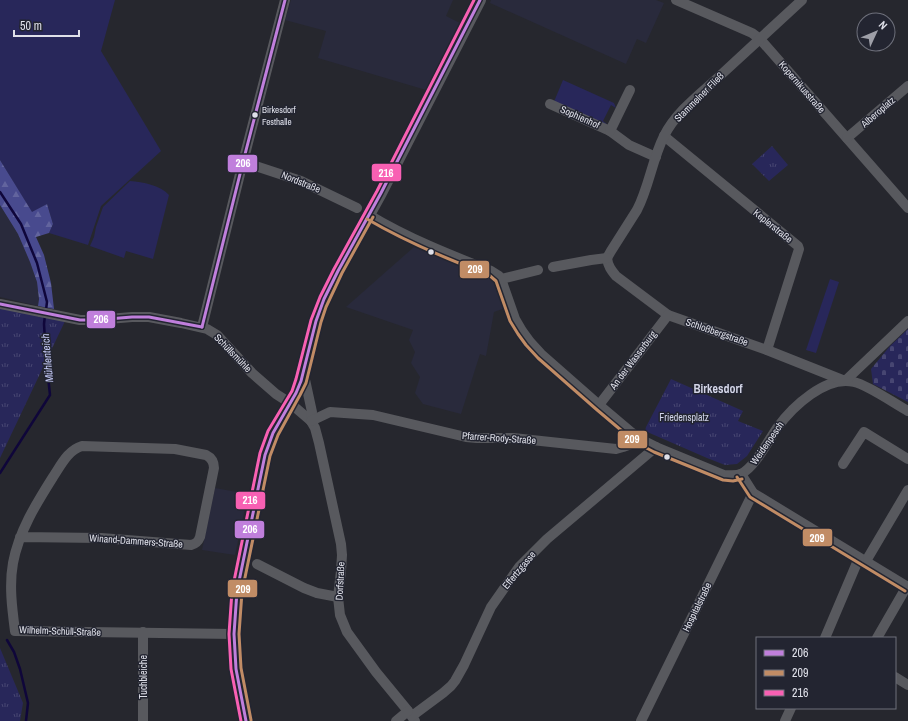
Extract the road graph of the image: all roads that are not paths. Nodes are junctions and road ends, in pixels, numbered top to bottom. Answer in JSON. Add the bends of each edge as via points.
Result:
{"nodes":[{"id":1,"x":285,"y":0,"type":"edge"},
{"id":2,"x":480,"y":0,"type":"edge"},
{"id":3,"x":676,"y":0,"type":"edge"},
{"id":4,"x":802,"y":0,"type":"edge"},
{"id":5,"x":760,"y":39,"type":"junction"},
{"id":6,"x":908,"y":86,"type":"edge"},
{"id":7,"x":630,"y":90,"type":"dead end"},
{"id":8,"x":550,"y":104,"type":"dead end"},
{"id":9,"x":610,"y":131,"type":"junction"},
{"id":10,"x":664,"y":136,"type":"junction"},
{"id":11,"x":847,"y":138,"type":"junction"},
{"id":12,"x":656,"y":157,"type":"junction"},
{"id":13,"x":243,"y":162,"type":"junction"},
{"id":14,"x":907,"y":205,"type":"edge"},
{"id":15,"x":356,"y":208,"type":"dead end"},
{"id":16,"x":369,"y":215,"type":"junction"},
{"id":17,"x":607,"y":258,"type":"junction"},
{"id":18,"x":553,"y":267,"type":"dead end"},
{"id":19,"x":538,"y":270,"type":"dead end"},
{"id":20,"x":501,"y":279,"type":"junction"},
{"id":21,"x":0,"y":304,"type":"edge"},
{"id":22,"x":668,"y":315,"type":"junction"},
{"id":23,"x":908,"y":320,"type":"edge"},
{"id":24,"x":202,"y":327,"type":"junction"},
{"id":25,"x":767,"y":350,"type":"junction"},
{"id":26,"x":304,"y":375,"type":"junction"},
{"id":27,"x":845,"y":381,"type":"junction"},
{"id":28,"x":290,"y":403,"type":"junction"},
{"id":29,"x":599,"y":405,"type":"junction"},
{"id":30,"x":908,"y":411,"type":"edge"},
{"id":31,"x":311,"y":421,"type":"junction"},
{"id":32,"x":642,"y":440,"type":"junction"},
{"id":33,"x":656,"y":447,"type":"junction"},
{"id":34,"x":77,"y":448,"type":"joint"},
{"id":35,"x":908,"y":459,"type":"edge"},
{"id":36,"x":844,"y":464,"type":"dead end"},
{"id":37,"x":741,"y":474,"type":"junction"},
{"id":38,"x":908,"y":490,"type":"edge"},
{"id":39,"x":753,"y":493,"type":"junction"},
{"id":40,"x":20,"y":537,"type":"junction"},
{"id":41,"x":863,"y":559,"type":"junction"},
{"id":42,"x":257,"y":564,"type":"dead end"},
{"id":43,"x":907,"y":587,"type":"edge"},
{"id":44,"x":338,"y":597,"type":"junction"},
{"id":45,"x":143,"y":632,"type":"junction"},
{"id":46,"x":234,"y":634,"type":"junction"},
{"id":47,"x":827,"y":637,"type":"edge"},
{"id":48,"x":878,"y":637,"type":"edge"},
{"id":49,"x":791,"y":709,"type":"edge"},
{"id":50,"x":412,"y":716,"type":"edge"},
{"id":51,"x":143,"y":721,"type":"edge"},
{"id":52,"x":246,"y":721,"type":"edge"},
{"id":53,"x":396,"y":721,"type":"edge"},
{"id":54,"x":641,"y":721,"type":"edge"},
{"id":55,"x":785,"y":721,"type":"edge"}],
"edges":[{"from":1,"to":13,"type":"street"},
{"from":2,"to":16,"type":"street"},
{"from":3,"to":5,"type":"street","name":"Kopernikusstraße","via":[[752,33]]},
{"from":4,"to":5,"type":"street","name":"Stammelner Fließ"},
{"from":5,"to":10,"type":"street","name":"Stammelner Fließ","via":[[689,104]]},
{"from":5,"to":11,"type":"street","name":"Kopernikusstraße"},
{"from":6,"to":11,"type":"street","name":"Alberoplatz"},
{"from":7,"to":9,"type":"street","name":"Sophienhof"},
{"from":8,"to":9,"type":"street","name":"Sophienhof"},
{"from":9,"to":12,"type":"street","name":"Sophienhof","via":[[628,145]]},
{"from":10,"to":12,"type":"street","name":"Stammelner Fließ"},
{"from":10,"to":25,"type":"street","name":"Keplerstraße","via":[[798,246]]},
{"from":11,"to":14,"type":"street","name":"Kopernikusstraße"},
{"from":12,"to":17,"type":"street","name":"Stammelner Fließ","via":[[640,204]]},
{"from":13,"to":15,"type":"street","name":"Nordstraße","via":[[310,184]]},
{"from":13,"to":24,"type":"street"},
{"from":16,"to":20,"type":"street","via":[[433,248],[491,271]]},
{"from":16,"to":26,"type":"street","via":[[321,305]]},
{"from":17,"to":18,"type":"street"},
{"from":17,"to":22,"type":"street","name":"Schloßbergstraße","via":[[608,265],[616,276]]},
{"from":19,"to":20,"type":"street"},
{"from":20,"to":29,"type":"street","via":[[515,319],[530,342]]},
{"from":21,"to":24,"type":"street","name":"Schüllsmühle","via":[[80,320],[149,317]]},
{"from":22,"to":25,"type":"street","name":"Schloßbergstraße"},
{"from":22,"to":29,"type":"street","name":"An der Wasserburg"},
{"from":23,"to":27,"type":"street"},
{"from":24,"to":28,"type":"street","name":"Schüllsmühle","via":[[217,336],[252,373]]},
{"from":25,"to":27,"type":"street","name":"Schloßbergstraße"},
{"from":26,"to":28,"type":"street"},
{"from":26,"to":31,"type":"street","name":"Dorfstraße","via":[[312,412]]},
{"from":27,"to":30,"type":"street","via":[[867,387]]},
{"from":27,"to":37,"type":"street","name":"Weidenpesch","via":[[817,391],[795,407],[754,463]]},
{"from":28,"to":31,"type":"street","name":"Dorfstraße"},
{"from":28,"to":46,"type":"street","via":[[273,433],[265,455],[237,591]]},
{"from":29,"to":32,"type":"street"},
{"from":31,"to":32,"type":"street","name":"Pfarrer-Rody-Straße","via":[[330,412],[365,414],[477,438],[513,438],[616,449]]},
{"from":31,"to":44,"type":"street","name":"Dorfstraße","via":[[319,443],[341,544]]},
{"from":32,"to":33,"type":"street"},
{"from":33,"to":37,"type":"street","via":[[724,475]]},
{"from":33,"to":50,"type":"street","name":"Effertzgasse","via":[[547,539],[518,567],[491,606],[456,681]]},
{"from":34,"to":40,"type":"street","name":"Wilhelm-Schüll-Straße","via":[[63,462],[38,500]]},
{"from":34,"to":40,"type":"street","name":"Winand-Dammers-Straße","via":[[82,446],[175,449],[210,457],[214,468],[198,541],[191,545],[101,538]]},
{"from":35,"to":36,"type":"street","via":[[864,432]]},
{"from":37,"to":39,"type":"street"},
{"from":38,"to":41,"type":"street"},
{"from":39,"to":41,"type":"street"},
{"from":39,"to":54,"type":"street","name":"Hospitalstraße"},
{"from":40,"to":45,"type":"street","name":"Wilhelm-Schüll-Straße","via":[[12,564],[11,599],[15,631]]},
{"from":41,"to":43,"type":"street"},
{"from":41,"to":47,"type":"street"},
{"from":42,"to":44,"type":"street","via":[[304,588]]},
{"from":43,"to":48,"type":"street"},
{"from":44,"to":50,"type":"street","name":"Dorfstraße","via":[[340,615],[348,632]]},
{"from":45,"to":46,"type":"street","name":"Wilhelm-Schüll-Straße"},
{"from":45,"to":51,"type":"street","name":"Tuchbleiche"},
{"from":46,"to":52,"type":"street","via":[[236,669]]},
{"from":49,"to":55,"type":"street"},
{"from":50,"to":53,"type":"street","name":"Effertzgasse"}]}
